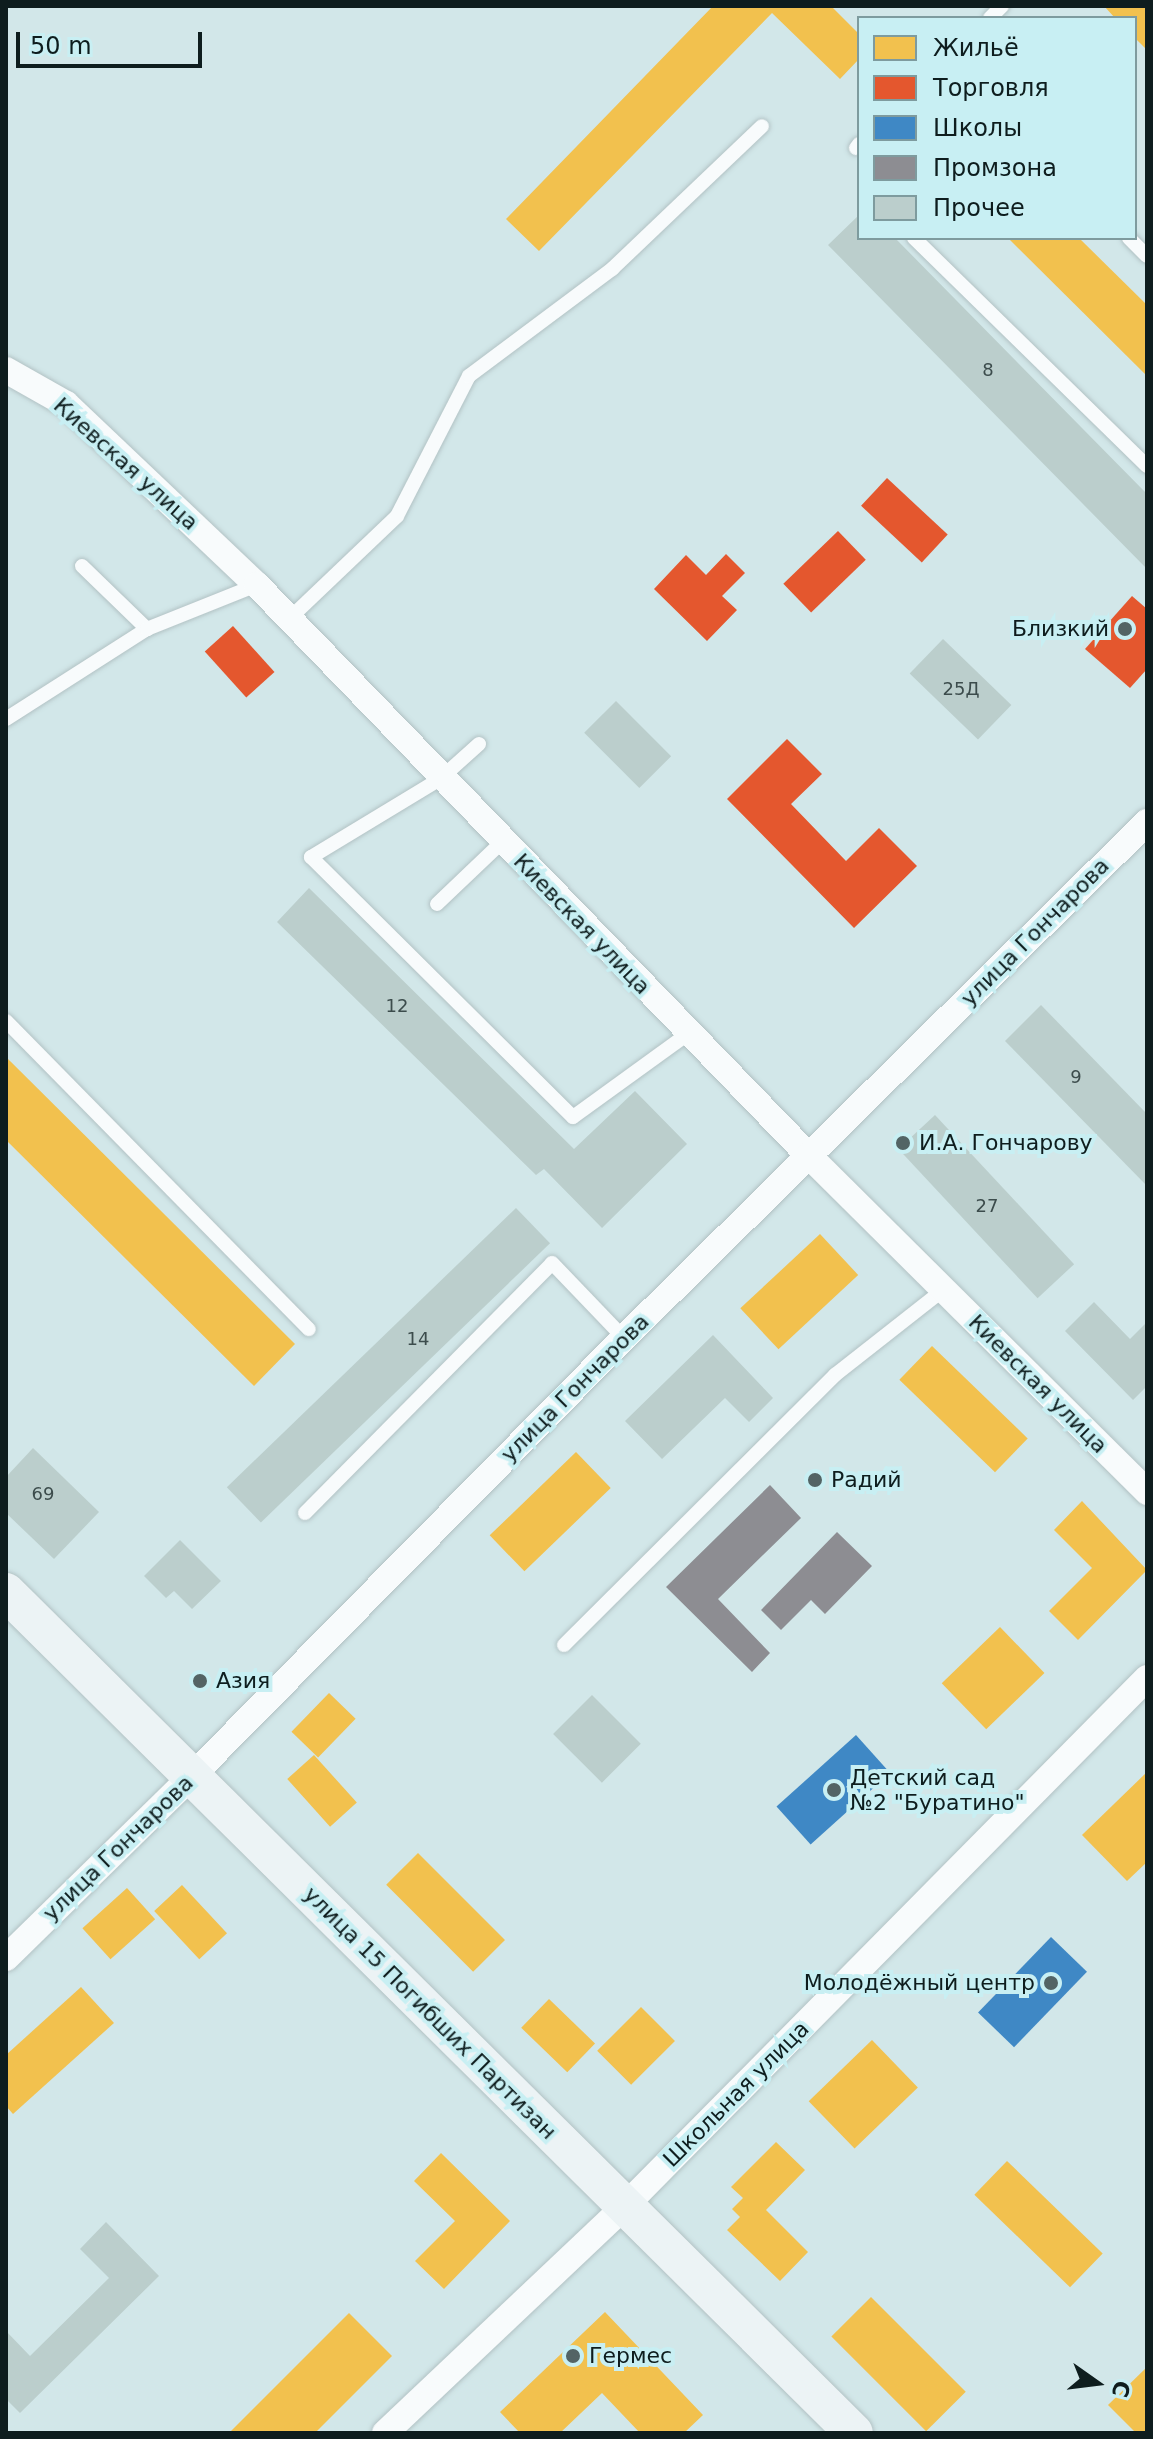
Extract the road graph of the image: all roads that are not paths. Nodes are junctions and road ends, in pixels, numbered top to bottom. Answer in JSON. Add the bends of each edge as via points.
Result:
{"nodes":[{"id":1,"x":762,"y":126,"type":"dead end"},
{"id":2,"x":916,"y":240,"type":"edge"},
{"id":3,"x":1131,"y":240,"type":"edge"},
{"id":4,"x":1147,"y":256,"type":"edge"},
{"id":5,"x":6,"y":370,"type":"edge"},
{"id":6,"x":1147,"y":466,"type":"edge"},
{"id":7,"x":82,"y":566,"type":"dead end"},
{"id":8,"x":257,"y":585,"type":"junction"},
{"id":9,"x":289,"y":619,"type":"junction"},
{"id":10,"x":147,"y":629,"type":"junction"},
{"id":11,"x":6,"y":719,"type":"edge"},
{"id":12,"x":479,"y":744,"type":"dead end"},
{"id":13,"x":440,"y":779,"type":"junction"},
{"id":14,"x":1147,"y":822,"type":"edge"},
{"id":15,"x":502,"y":842,"type":"junction"},
{"id":16,"x":437,"y":904,"type":"dead end"},
{"id":17,"x":6,"y":1021,"type":"edge"},
{"id":18,"x":689,"y":1033,"type":"junction"},
{"id":19,"x":809,"y":1156,"type":"junction"},
{"id":20,"x":943,"y":1290,"type":"junction"},
{"id":21,"x":309,"y":1329,"type":"dead end"},
{"id":22,"x":624,"y":1338,"type":"junction"},
{"id":23,"x":1147,"y":1492,"type":"edge"},
{"id":24,"x":305,"y":1513,"type":"dead end"},
{"id":25,"x":6,"y":1592,"type":"edge"},
{"id":26,"x":564,"y":1645,"type":"dead end"},
{"id":27,"x":1147,"y":1678,"type":"edge"},
{"id":28,"x":192,"y":1776,"type":"junction"},
{"id":29,"x":6,"y":1958,"type":"edge"},
{"id":30,"x":624,"y":2207,"type":"junction"},
{"id":31,"x":385,"y":2433,"type":"edge"},
{"id":32,"x":854,"y":2433,"type":"edge"}],
"edges":[{"from":1,"to":9,"type":"lane","via":[[612,269],[469,376],[397,516]]},
{"from":2,"to":6,"type":"lane"},
{"from":3,"to":4,"type":"lane"},
{"from":5,"to":8,"type":"street","name":"Киевская улица","via":[[66,404]]},
{"from":7,"to":10,"type":"lane"},
{"from":8,"to":9,"type":"street","name":"Киевская улица"},
{"from":8,"to":10,"type":"lane"},
{"from":9,"to":13,"type":"street","name":"Киевская улица"},
{"from":10,"to":11,"type":"lane"},
{"from":12,"to":13,"type":"lane"},
{"from":13,"to":15,"type":"street","name":"Киевская улица"},
{"from":13,"to":18,"type":"lane","via":[[311,857],[573,1117]]},
{"from":14,"to":19,"type":"street","name":"улица Гончарова"},
{"from":15,"to":16,"type":"lane"},
{"from":15,"to":18,"type":"street","name":"Киевская улица"},
{"from":17,"to":21,"type":"lane"},
{"from":18,"to":19,"type":"street","name":"Киевская улица"},
{"from":19,"to":20,"type":"street","name":"Киевская улица"},
{"from":19,"to":22,"type":"street","name":"улица Гончарова"},
{"from":20,"to":23,"type":"street","name":"Киевская улица"},
{"from":20,"to":26,"type":"lane","via":[[835,1375]]},
{"from":22,"to":24,"type":"lane","via":[[552,1263]]},
{"from":22,"to":28,"type":"street","name":"улица Гончарова"},
{"from":25,"to":28,"type":"street","name":"улица 15 Погибших Партизан"},
{"from":27,"to":30,"type":"street","name":"Школьная улица"},
{"from":28,"to":29,"type":"street","name":"улица Гончарова"},
{"from":28,"to":30,"type":"street","name":"улица 15 Погибших Партизан"},
{"from":30,"to":31,"type":"street","name":"Школьная улица"},
{"from":30,"to":32,"type":"street","name":"улица 15 Погибших Партизан"}]}
